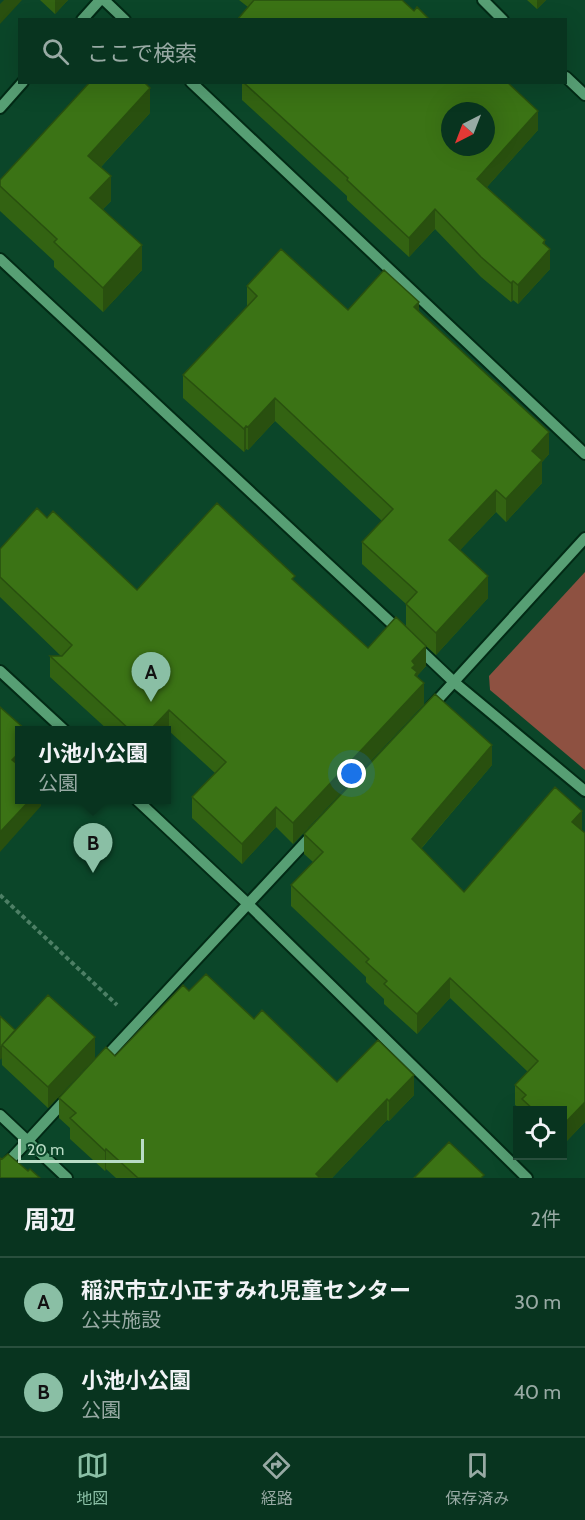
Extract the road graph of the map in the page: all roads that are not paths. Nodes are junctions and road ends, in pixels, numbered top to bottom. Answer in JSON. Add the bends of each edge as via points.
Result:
{"nodes":[{"id":1,"x":102,"y":0,"type":"edge"},
{"id":2,"x":483,"y":0,"type":"edge"},
{"id":3,"x":84,"y":18,"type":"edge"},
{"id":4,"x":123,"y":18,"type":"edge"},
{"id":5,"x":502,"y":18,"type":"edge"},
{"id":6,"x":567,"y":78,"type":"edge"},
{"id":7,"x":21,"y":84,"type":"edge"},
{"id":8,"x":194,"y":84,"type":"edge"},
{"id":9,"x":585,"y":95,"type":"edge"},
{"id":10,"x":0,"y":108,"type":"edge"},
{"id":11,"x":0,"y":259,"type":"edge"},
{"id":12,"x":585,"y":454,"type":"edge"},
{"id":13,"x":585,"y":538,"type":"edge"},
{"id":14,"x":0,"y":671,"type":"edge"},
{"id":15,"x":454,"y":682,"type":"junction"},
{"id":16,"x":423,"y":716,"type":"edge"},
{"id":17,"x":60,"y":726,"type":"edge"},
{"id":18,"x":585,"y":791,"type":"edge"},
{"id":19,"x":141,"y":804,"type":"edge"},
{"id":20,"x":320,"y":827,"type":"edge"},
{"id":21,"x":248,"y":904,"type":"junction"},
{"id":22,"x":98,"y":1065,"type":"edge"},
{"id":23,"x":74,"y":1091,"type":"edge"},
{"id":24,"x":0,"y":1115,"type":"edge"},
{"id":25,"x":28,"y":1141,"type":"junction"},
{"id":26,"x":0,"y":1171,"type":"edge"},
{"id":27,"x":67,"y":1178,"type":"edge"},
{"id":28,"x":527,"y":1178,"type":"edge"}],
"edges":[{"from":1,"to":3,"type":"street"},
{"from":1,"to":4,"type":"street"},
{"from":2,"to":5,"type":"street"},
{"from":6,"to":9,"type":"street"},
{"from":7,"to":10,"type":"street"},
{"from":8,"to":12,"type":"street"},
{"from":11,"to":15,"type":"street"},
{"from":13,"to":15,"type":"street"},
{"from":14,"to":17,"type":"street"},
{"from":15,"to":16,"type":"street"},
{"from":15,"to":18,"type":"street"},
{"from":19,"to":21,"type":"street"},
{"from":20,"to":21,"type":"street"},
{"from":21,"to":22,"type":"street"},
{"from":21,"to":28,"type":"street"},
{"from":23,"to":25,"type":"street"},
{"from":24,"to":25,"type":"street"},
{"from":25,"to":26,"type":"street"},
{"from":25,"to":27,"type":"street"}]}
